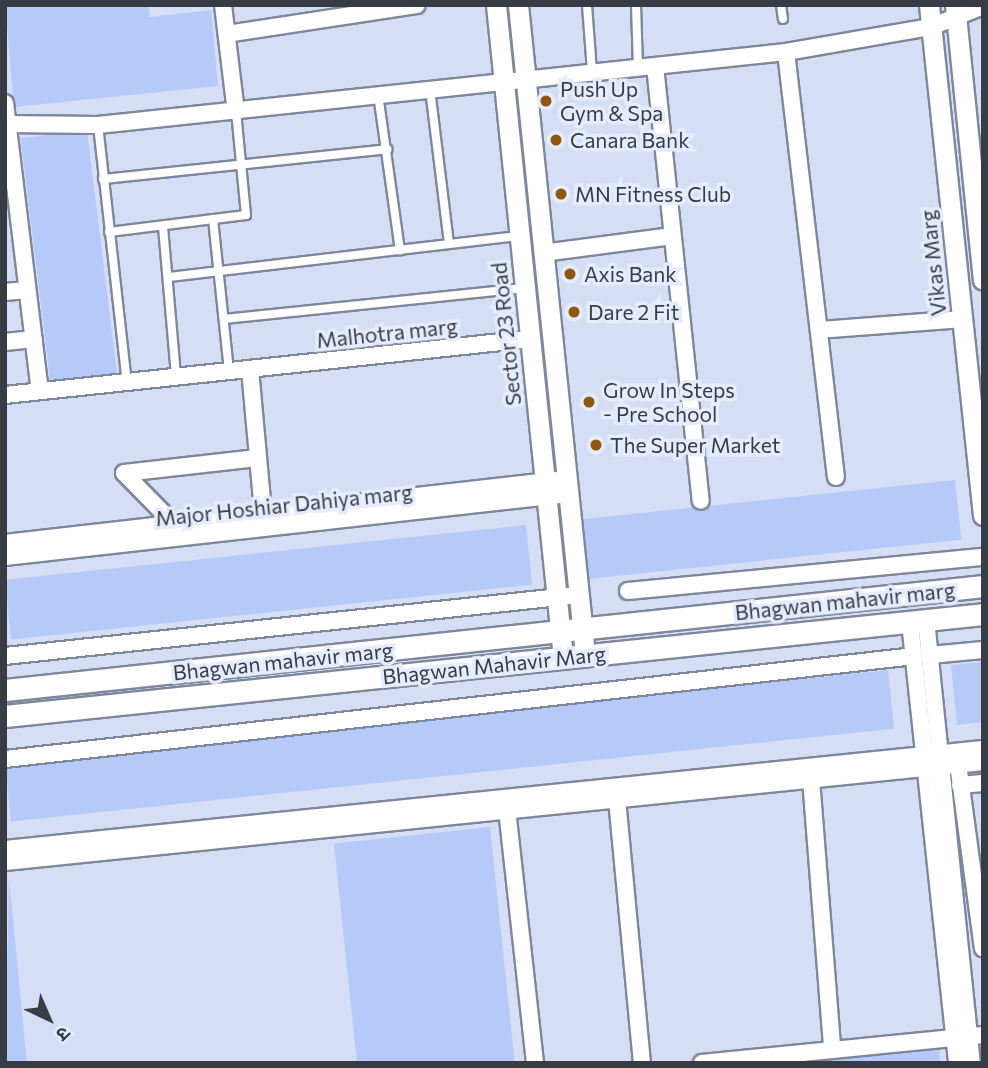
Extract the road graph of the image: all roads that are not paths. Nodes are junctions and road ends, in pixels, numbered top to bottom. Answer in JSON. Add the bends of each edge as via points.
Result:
{"nodes":[{"id":1,"x":223,"y":5,"type":"edge"},
{"id":2,"x":417,"y":5,"type":"edge"},
{"id":3,"x":496,"y":5,"type":"edge"},
{"id":4,"x":518,"y":5,"type":"edge"},
{"id":5,"x":587,"y":5,"type":"edge"},
{"id":6,"x":636,"y":5,"type":"edge"},
{"id":7,"x":781,"y":5,"type":"edge"},
{"id":8,"x":929,"y":5,"type":"edge"},
{"id":9,"x":983,"y":6,"type":"edge"},
{"id":10,"x":297,"y":13,"type":"edge"},
{"id":11,"x":956,"y":13,"type":"edge"},
{"id":12,"x":783,"y":19,"type":"dead end"},
{"id":13,"x":931,"y":27,"type":"junction"},
{"id":14,"x":227,"y":34,"type":"junction"},
{"id":15,"x":786,"y":52,"type":"junction"},
{"id":16,"x":655,"y":66,"type":"junction"},
{"id":17,"x":638,"y":68,"type":"junction"},
{"id":18,"x":592,"y":71,"type":"junction"},
{"id":19,"x":524,"y":78,"type":"junction"},
{"id":20,"x":502,"y":80,"type":"junction"},
{"id":21,"x":430,"y":89,"type":"junction"},
{"id":22,"x":378,"y":94,"type":"junction"},
{"id":23,"x":5,"y":103,"type":"edge"},
{"id":24,"x":236,"y":112,"type":"junction"},
{"id":25,"x":7,"y":124,"type":"edge"},
{"id":26,"x":98,"y":125,"type":"junction"},
{"id":27,"x":387,"y":149,"type":"junction"},
{"id":28,"x":240,"y":165,"type":"junction"},
{"id":29,"x":103,"y":179,"type":"junction"},
{"id":30,"x":213,"y":219,"type":"junction"},
{"id":31,"x":163,"y":227,"type":"junction"},
{"id":32,"x":109,"y":232,"type":"junction"},
{"id":33,"x":518,"y":236,"type":"junction"},
{"id":34,"x":672,"y":236,"type":"junction"},
{"id":35,"x":449,"y":244,"type":"junction"},
{"id":36,"x":400,"y":250,"type":"junction"},
{"id":37,"x":543,"y":253,"type":"junction"},
{"id":38,"x":219,"y":271,"type":"junction"},
{"id":39,"x":169,"y":276,"type":"junction"},
{"id":40,"x":983,"y":280,"type":"edge"},
{"id":41,"x":524,"y":288,"type":"junction"},
{"id":42,"x":27,"y":290,"type":"junction"},
{"id":43,"x":5,"y":292,"type":"edge"},
{"id":44,"x":224,"y":319,"type":"junction"},
{"id":45,"x":962,"y":319,"type":"junction"},
{"id":46,"x":819,"y":330,"type":"junction"},
{"id":47,"x":34,"y":339,"type":"junction"},
{"id":48,"x":529,"y":340,"type":"junction"},
{"id":49,"x":5,"y":342,"type":"edge"},
{"id":50,"x":250,"y":369,"type":"junction"},
{"id":51,"x":229,"y":370,"type":"junction"},
{"id":52,"x":176,"y":376,"type":"junction"},
{"id":53,"x":127,"y":382,"type":"junction"},
{"id":54,"x":40,"y":391,"type":"junction"},
{"id":55,"x":5,"y":395,"type":"edge"},
{"id":56,"x":257,"y":458,"type":"junction"},
{"id":57,"x":836,"y":477,"type":"dead end"},
{"id":58,"x":567,"y":487,"type":"junction"},
{"id":59,"x":545,"y":489,"type":"junction"},
{"id":60,"x":701,"y":501,"type":"dead end"},
{"id":61,"x":983,"y":515,"type":"edge"},
{"id":62,"x":264,"y":522,"type":"junction"},
{"id":63,"x":174,"y":524,"type":"junction"},
{"id":64,"x":5,"y":543,"type":"edge"},
{"id":65,"x":983,"y":556,"type":"edge"},
{"id":66,"x":5,"y":557,"type":"edge"},
{"id":67,"x":983,"y":586,"type":"edge"},
{"id":68,"x":628,"y":591,"type":"dead end"},
{"id":69,"x":579,"y":595,"type":"junction"},
{"id":70,"x":557,"y":598,"type":"junction"},
{"id":71,"x":983,"y":614,"type":"edge"},
{"id":72,"x":918,"y":621,"type":"junction"},
{"id":73,"x":582,"y":629,"type":"junction"},
{"id":74,"x":560,"y":631,"type":"junction"},
{"id":75,"x":983,"y":650,"type":"edge"},
{"id":76,"x":5,"y":656,"type":"edge"},
{"id":77,"x":585,"y":656,"type":"junction"},
{"id":78,"x":922,"y":656,"type":"junction"},
{"id":79,"x":563,"y":658,"type":"junction"},
{"id":80,"x":5,"y":690,"type":"edge"},
{"id":81,"x":5,"y":716,"type":"edge"},
{"id":82,"x":983,"y":749,"type":"edge"},
{"id":83,"x":5,"y":759,"type":"edge"},
{"id":84,"x":933,"y":760,"type":"junction"},
{"id":85,"x":983,"y":762,"type":"edge"},
{"id":86,"x":958,"y":764,"type":"junction"},
{"id":87,"x":811,"y":779,"type":"junction"},
{"id":88,"x":983,"y":783,"type":"edge"},
{"id":89,"x":961,"y":785,"type":"junction"},
{"id":90,"x":617,"y":799,"type":"junction"},
{"id":91,"x":507,"y":804,"type":"junction"},
{"id":92,"x":5,"y":849,"type":"edge"},
{"id":93,"x":5,"y":862,"type":"edge"},
{"id":94,"x":951,"y":934,"type":"junction"},
{"id":95,"x":982,"y":939,"type":"edge"},
{"id":96,"x":969,"y":1036,"type":"edge"},
{"id":97,"x":832,"y":1046,"type":"junction"},
{"id":98,"x":535,"y":1063,"type":"edge"},
{"id":99,"x":642,"y":1063,"type":"edge"},
{"id":100,"x":702,"y":1063,"type":"edge"},
{"id":101,"x":957,"y":1063,"type":"edge"},
{"id":102,"x":972,"y":1063,"type":"edge"}],
"edges":[{"from":1,"to":14,"type":"street"},
{"from":2,"to":10,"type":"street"},
{"from":3,"to":20,"type":"street","name":"Sector 23 Road"},
{"from":4,"to":19,"type":"street"},
{"from":5,"to":18,"type":"lane"},
{"from":6,"to":17,"type":"lane"},
{"from":7,"to":12,"type":"lane"},
{"from":8,"to":13,"type":"street","name":"Vikas Marg"},
{"from":9,"to":11,"type":"street"},
{"from":10,"to":14,"type":"street"},
{"from":11,"to":13,"type":"street"},
{"from":11,"to":40,"type":"street"},
{"from":13,"to":15,"type":"street"},
{"from":13,"to":45,"type":"street","name":"Vikas Marg"},
{"from":14,"to":24,"type":"street"},
{"from":15,"to":16,"type":"street"},
{"from":15,"to":46,"type":"street"},
{"from":16,"to":17,"type":"street"},
{"from":16,"to":34,"type":"street"},
{"from":17,"to":18,"type":"street"},
{"from":18,"to":19,"type":"street"},
{"from":19,"to":20,"type":"street"},
{"from":19,"to":37,"type":"street"},
{"from":20,"to":21,"type":"street"},
{"from":20,"to":33,"type":"street","name":"Sector 23 Road"},
{"from":21,"to":22,"type":"street"},
{"from":21,"to":35,"type":"lane"},
{"from":22,"to":24,"type":"street"},
{"from":22,"to":27,"type":"lane"},
{"from":23,"to":25,"type":"street"},
{"from":24,"to":26,"type":"street"},
{"from":24,"to":28,"type":"lane"},
{"from":25,"to":26,"type":"street"},
{"from":25,"to":42,"type":"street"},
{"from":26,"to":29,"type":"lane"},
{"from":27,"to":28,"type":"lane"},
{"from":27,"to":36,"type":"lane"},
{"from":28,"to":29,"type":"lane"},
{"from":28,"to":30,"type":"lane","via":[[246,215]]},
{"from":29,"to":32,"type":"lane"},
{"from":30,"to":31,"type":"lane"},
{"from":30,"to":38,"type":"lane"},
{"from":31,"to":32,"type":"lane"},
{"from":31,"to":39,"type":"lane"},
{"from":32,"to":53,"type":"lane"},
{"from":33,"to":35,"type":"lane"},
{"from":33,"to":41,"type":"street","name":"Sector 23 Road"},
{"from":34,"to":37,"type":"street"},
{"from":34,"to":60,"type":"street"},
{"from":35,"to":36,"type":"lane"},
{"from":36,"to":38,"type":"lane"},
{"from":37,"to":58,"type":"street"},
{"from":38,"to":39,"type":"lane"},
{"from":38,"to":44,"type":"lane"},
{"from":39,"to":52,"type":"lane"},
{"from":41,"to":44,"type":"lane"},
{"from":41,"to":48,"type":"street","name":"Sector 23 Road"},
{"from":42,"to":43,"type":"street"},
{"from":42,"to":47,"type":"street"},
{"from":44,"to":51,"type":"lane"},
{"from":45,"to":46,"type":"street"},
{"from":45,"to":61,"type":"street","name":"Vikas Marg"},
{"from":46,"to":57,"type":"street"},
{"from":47,"to":49,"type":"street"},
{"from":47,"to":54,"type":"street"},
{"from":48,"to":50,"type":"street","name":"Malhotra marg"},
{"from":48,"to":59,"type":"street","name":"Sector 23 Road"},
{"from":50,"to":51,"type":"street","name":"Malhotra marg"},
{"from":50,"to":56,"type":"street"},
{"from":51,"to":52,"type":"street","name":"Malhotra marg"},
{"from":52,"to":53,"type":"street","name":"Malhotra marg"},
{"from":53,"to":54,"type":"street","name":"Malhotra marg"},
{"from":54,"to":55,"type":"street","name":"Malhotra marg"},
{"from":56,"to":62,"type":"street"},
{"from":56,"to":63,"type":"street","via":[[124,473]]},
{"from":58,"to":59,"type":"street","name":"Major Hoshiar Dahiya marg"},
{"from":58,"to":69,"type":"street"},
{"from":59,"to":62,"type":"street","name":"Major Hoshiar Dahiya marg"},
{"from":59,"to":70,"type":"street","name":"Sector 23 Road"},
{"from":62,"to":63,"type":"street","name":"Major Hoshiar Dahiya marg"},
{"from":62,"to":66,"type":"street","name":"Major Hoshiar Dahiya marg"},
{"from":63,"to":64,"type":"street","name":"Major Hoshiar Dahiya marg"},
{"from":65,"to":68,"type":"street"},
{"from":67,"to":73,"type":"main road","name":"Bhagwan mahavir marg"},
{"from":69,"to":70,"type":"street"},
{"from":69,"to":73,"type":"street"},
{"from":70,"to":74,"type":"street","name":"Sector 23 Road"},
{"from":70,"to":76,"type":"street"},
{"from":71,"to":72,"type":"main road","name":"Bhagwan Mahavir Marg"},
{"from":72,"to":77,"type":"main road","name":"Bhagwan Mahavir Marg"},
{"from":72,"to":78,"type":"street"},
{"from":73,"to":74,"type":"main road","name":"Bhagwan mahavir marg"},
{"from":73,"to":77,"type":"street"},
{"from":74,"to":79,"type":"street","name":"Sector 23 Road"},
{"from":74,"to":80,"type":"main road","name":"Bhagwan mahavir marg"},
{"from":75,"to":78,"type":"street"},
{"from":77,"to":79,"type":"main road","name":"Bhagwan Mahavir Marg"},
{"from":78,"to":83,"type":"street"},
{"from":78,"to":84,"type":"street"},
{"from":79,"to":81,"type":"main road","name":"Bhagwan Mahavir Marg"},
{"from":82,"to":84,"type":"street"},
{"from":84,"to":86,"type":"street"},
{"from":84,"to":87,"type":"street"},
{"from":84,"to":91,"type":"street"},
{"from":84,"to":94,"type":"street"},
{"from":85,"to":86,"type":"street"},
{"from":86,"to":89,"type":"street"},
{"from":87,"to":90,"type":"street"},
{"from":87,"to":97,"type":"street"},
{"from":88,"to":89,"type":"street"},
{"from":89,"to":95,"type":"street"},
{"from":90,"to":91,"type":"street"},
{"from":90,"to":99,"type":"street"},
{"from":91,"to":92,"type":"street"},
{"from":91,"to":93,"type":"street"},
{"from":91,"to":98,"type":"street"},
{"from":94,"to":95,"type":"street"},
{"from":94,"to":96,"type":"street"},
{"from":96,"to":97,"type":"street"},
{"from":96,"to":101,"type":"street"},
{"from":96,"to":102,"type":"street"},
{"from":97,"to":100,"type":"street"}]}
